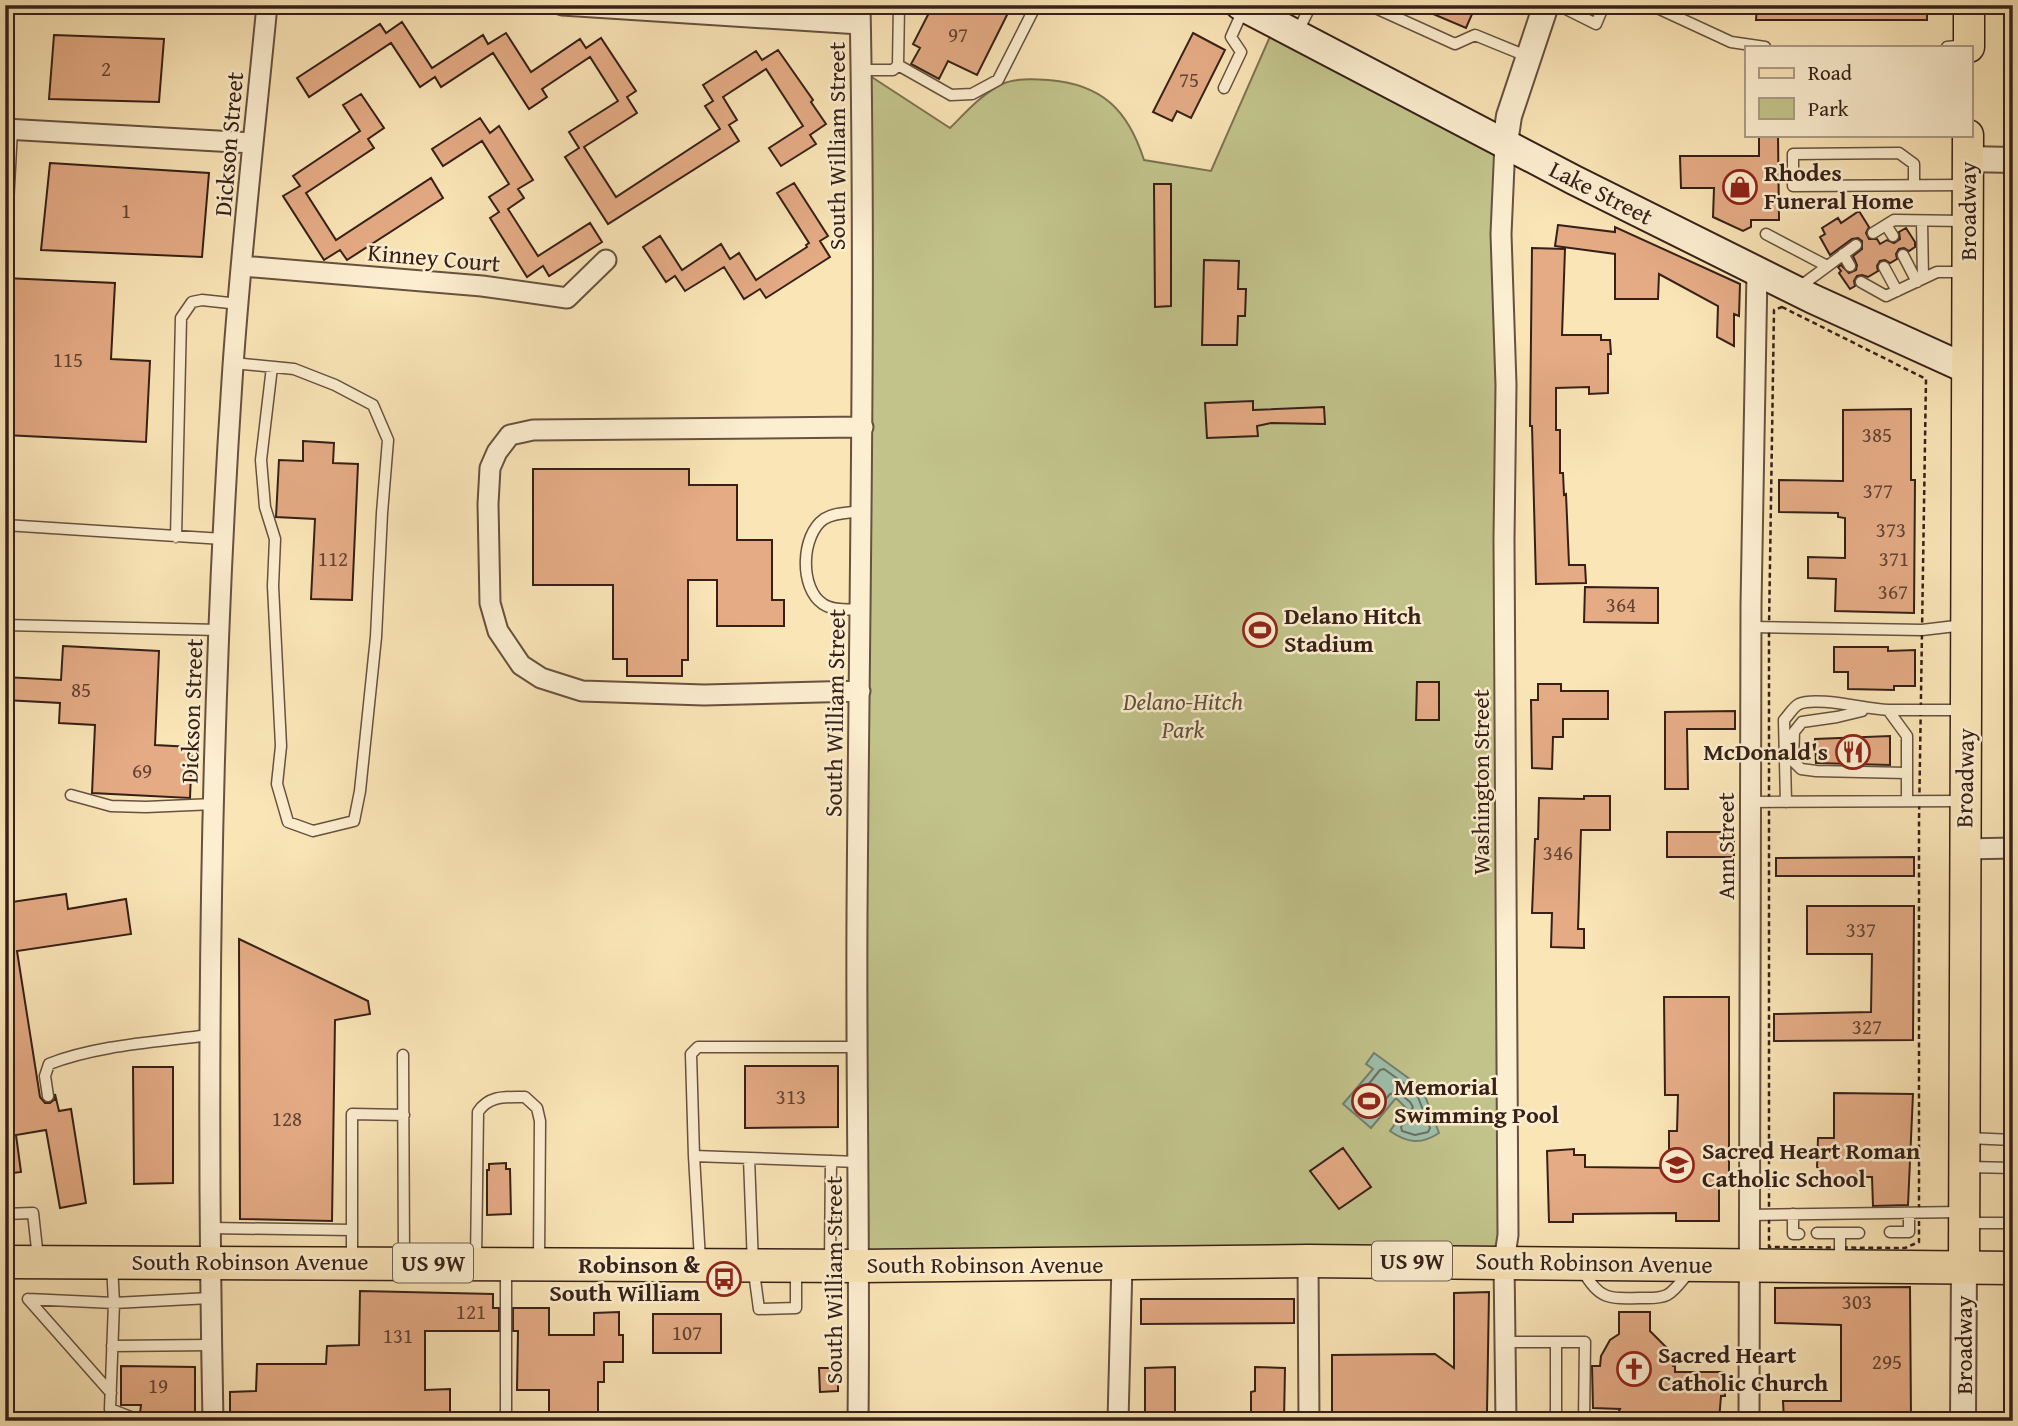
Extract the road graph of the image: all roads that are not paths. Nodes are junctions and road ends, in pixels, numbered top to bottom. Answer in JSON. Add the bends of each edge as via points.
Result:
{"nodes":[{"id":1,"x":267,"y":5,"type":"edge"},
{"id":2,"x":562,"y":5,"type":"edge"},
{"id":3,"x":899,"y":5,"type":"edge"},
{"id":4,"x":1036,"y":5,"type":"edge"},
{"id":5,"x":1311,"y":5,"type":"edge"},
{"id":6,"x":1369,"y":5,"type":"edge"},
{"id":7,"x":1546,"y":5,"type":"edge"},
{"id":8,"x":1558,"y":5,"type":"edge"},
{"id":9,"x":1604,"y":5,"type":"edge"},
{"id":10,"x":1651,"y":5,"type":"edge"},
{"id":11,"x":1969,"y":5,"type":"edge"},
{"id":12,"x":1242,"y":6,"type":"edge"},
{"id":13,"x":776,"y":12,"type":"edge"},
{"id":14,"x":860,"y":14,"type":"edge"},
{"id":15,"x":1297,"y":34,"type":"junction"},
{"id":16,"x":1758,"y":46,"type":"edge"},
{"id":17,"x":1961,"y":46,"type":"edge"},
{"id":18,"x":1529,"y":57,"type":"junction"},
{"id":19,"x":898,"y":65,"type":"junction"},
{"id":20,"x":861,"y":71,"type":"junction"},
{"id":21,"x":1224,"y":88,"type":"dead end"},
{"id":22,"x":9,"y":130,"type":"edge"},
{"id":23,"x":253,"y":143,"type":"junction"},
{"id":24,"x":1505,"y":143,"type":"junction"},
{"id":25,"x":1968,"y":160,"type":"edge"},
{"id":26,"x":2013,"y":160,"type":"edge"},
{"id":27,"x":1914,"y":185,"type":"junction"},
{"id":28,"x":1922,"y":221,"type":"junction"},
{"id":29,"x":1968,"y":221,"type":"junction"},
{"id":30,"x":1886,"y":225,"type":"junction"},
{"id":31,"x":1873,"y":233,"type":"dead end"},
{"id":32,"x":1766,"y":234,"type":"dead end"},
{"id":33,"x":1893,"y":236,"type":"dead end"},
{"id":34,"x":6,"y":241,"type":"edge"},
{"id":35,"x":1856,"y":245,"type":"dead end"},
{"id":36,"x":1843,"y":254,"type":"junction"},
{"id":37,"x":1903,"y":255,"type":"dead end"},
{"id":38,"x":606,"y":260,"type":"dead end"},
{"id":39,"x":242,"y":266,"type":"junction"},
{"id":40,"x":1827,"y":266,"type":"junction"},
{"id":41,"x":1850,"y":266,"type":"dead end"},
{"id":42,"x":1884,"y":267,"type":"dead end"},
{"id":43,"x":1757,"y":272,"type":"junction"},
{"id":44,"x":1968,"y":272,"type":"junction"},
{"id":45,"x":1920,"y":280,"type":"junction"},
{"id":46,"x":1861,"y":282,"type":"dead end"},
{"id":47,"x":1795,"y":290,"type":"junction"},
{"id":48,"x":1897,"y":291,"type":"junction"},
{"id":49,"x":239,"y":304,"type":"junction"},
{"id":50,"x":233,"y":363,"type":"junction"},
{"id":51,"x":272,"y":367,"type":"junction"},
{"id":52,"x":1967,"y":369,"type":"junction"},
{"id":53,"x":863,"y":427,"type":"junction"},
{"id":54,"x":862,"y":511,"type":"junction"},
{"id":55,"x":5,"y":525,"type":"edge"},
{"id":56,"x":176,"y":537,"type":"junction"},
{"id":57,"x":223,"y":540,"type":"junction"},
{"id":58,"x":861,"y":610,"type":"junction"},
{"id":59,"x":1967,"y":624,"type":"junction"},
{"id":60,"x":5,"y":625,"type":"edge"},
{"id":61,"x":1760,"y":627,"type":"junction"},
{"id":62,"x":219,"y":630,"type":"junction"},
{"id":63,"x":860,"y":691,"type":"junction"},
{"id":64,"x":1869,"y":709,"type":"junction"},
{"id":65,"x":1888,"y":710,"type":"junction"},
{"id":66,"x":1965,"y":710,"type":"junction"},
{"id":67,"x":1906,"y":773,"type":"junction"},
{"id":68,"x":71,"y":794,"type":"dead end"},
{"id":69,"x":1907,"y":801,"type":"junction"},
{"id":70,"x":1965,"y":801,"type":"junction"},
{"id":71,"x":1759,"y":802,"type":"junction"},
{"id":72,"x":1786,"y":802,"type":"junction"},
{"id":73,"x":214,"y":804,"type":"junction"},
{"id":74,"x":2013,"y":848,"type":"edge"},
{"id":75,"x":1964,"y":849,"type":"junction"},
{"id":76,"x":209,"y":1035,"type":"junction"},
{"id":77,"x":858,"y":1046,"type":"junction"},
{"id":78,"x":403,"y":1055,"type":"dead end"},
{"id":79,"x":48,"y":1096,"type":"dead end"},
{"id":80,"x":404,"y":1115,"type":"junction"},
{"id":81,"x":2013,"y":1140,"type":"edge"},
{"id":82,"x":1964,"y":1152,"type":"junction"},
{"id":83,"x":694,"y":1156,"type":"junction"},
{"id":84,"x":749,"y":1158,"type":"junction"},
{"id":85,"x":831,"y":1161,"type":"junction"},
{"id":86,"x":858,"y":1162,"type":"junction"},
{"id":87,"x":2013,"y":1168,"type":"edge"},
{"id":88,"x":1914,"y":1213,"type":"junction"},
{"id":89,"x":5,"y":1214,"type":"edge"},
{"id":90,"x":1758,"y":1214,"type":"junction"},
{"id":91,"x":1793,"y":1214,"type":"junction"},
{"id":92,"x":1964,"y":1218,"type":"junction"},
{"id":93,"x":2013,"y":1223,"type":"edge"},
{"id":94,"x":210,"y":1228,"type":"junction"},
{"id":95,"x":352,"y":1230,"type":"junction"},
{"id":96,"x":1817,"y":1233,"type":"dead end"},
{"id":97,"x":1840,"y":1233,"type":"junction"},
{"id":98,"x":1859,"y":1233,"type":"dead end"},
{"id":99,"x":1890,"y":1233,"type":"dead end"},
{"id":100,"x":1799,"y":1234,"type":"dead end"},
{"id":101,"x":1840,"y":1257,"type":"junction"},
{"id":102,"x":39,"y":1261,"type":"junction"},
{"id":103,"x":112,"y":1261,"type":"junction"},
{"id":104,"x":210,"y":1261,"type":"junction"},
{"id":105,"x":1308,"y":1261,"type":"junction"},
{"id":106,"x":5,"y":1262,"type":"edge"},
{"id":107,"x":352,"y":1262,"type":"junction"},
{"id":108,"x":404,"y":1262,"type":"junction"},
{"id":109,"x":1504,"y":1262,"type":"junction"},
{"id":110,"x":491,"y":1263,"type":"junction"},
{"id":111,"x":539,"y":1263,"type":"junction"},
{"id":112,"x":1122,"y":1264,"type":"junction"},
{"id":113,"x":700,"y":1265,"type":"junction"},
{"id":114,"x":753,"y":1265,"type":"junction"},
{"id":115,"x":796,"y":1265,"type":"junction"},
{"id":116,"x":1750,"y":1265,"type":"junction"},
{"id":117,"x":845,"y":1266,"type":"junction"},
{"id":118,"x":1964,"y":1268,"type":"junction"},
{"id":119,"x":2013,"y":1268,"type":"edge"},
{"id":120,"x":211,"y":1298,"type":"junction"},
{"id":121,"x":114,"y":1303,"type":"junction"},
{"id":122,"x":1505,"y":1342,"type":"junction"},
{"id":123,"x":1556,"y":1342,"type":"junction"},
{"id":124,"x":211,"y":1345,"type":"junction"},
{"id":125,"x":112,"y":1346,"type":"junction"},
{"id":126,"x":111,"y":1393,"type":"junction"},
{"id":127,"x":506,"y":1419,"type":"edge"},
{"id":128,"x":141,"y":1421,"type":"edge"},
{"id":129,"x":212,"y":1421,"type":"edge"},
{"id":130,"x":858,"y":1421,"type":"edge"},
{"id":131,"x":1118,"y":1421,"type":"edge"},
{"id":132,"x":1308,"y":1421,"type":"edge"},
{"id":133,"x":1506,"y":1421,"type":"edge"},
{"id":134,"x":1556,"y":1421,"type":"edge"},
{"id":135,"x":1584,"y":1421,"type":"edge"},
{"id":136,"x":1749,"y":1421,"type":"edge"},
{"id":137,"x":1963,"y":1421,"type":"edge"}],
"edges":[{"from":1,"to":23,"type":"street","name":"Dickson Street"},
{"from":2,"to":13,"type":"street"},
{"from":3,"to":19,"type":"lane"},
{"from":4,"to":19,"type":"lane","via":[[998,80],[972,94],[951,95]]},
{"from":5,"to":15,"type":"lane"},
{"from":6,"to":18,"type":"lane","via":[[1455,44],[1475,35]]},
{"from":7,"to":18,"type":"street"},
{"from":8,"to":9,"type":"lane","via":[[1596,23]]},
{"from":10,"to":16,"type":"lane","via":[[1731,42]]},
{"from":11,"to":17,"type":"main road"},
{"from":12,"to":15,"type":"main road","name":"Lake Street"},
{"from":12,"to":21,"type":"lane","via":[[1231,37],[1241,52]]},
{"from":13,"to":14,"type":"street"},
{"from":14,"to":20,"type":"street","name":"South William Street"},
{"from":15,"to":24,"type":"main road","name":"Lake Street"},
{"from":18,"to":24,"type":"street"},
{"from":19,"to":20,"type":"lane","via":[[893,70]]},
{"from":20,"to":53,"type":"street","name":"South William Street"},
{"from":22,"to":23,"type":"street"},
{"from":22,"to":34,"type":"lane"},
{"from":23,"to":39,"type":"street","name":"Dickson Street"},
{"from":24,"to":43,"type":"main road","name":"Lake Street"},
{"from":24,"to":109,"type":"street","name":"Washington Street","via":[[1501,234],[1506,385],[1508,1235]]},
{"from":25,"to":26,"type":"street"},
{"from":25,"to":27,"type":"lane"},
{"from":25,"to":29,"type":"main road","name":"Broadway"},
{"from":27,"to":27,"type":"lane","via":[[1793,186],[1793,154],[1899,153],[1914,164]]},
{"from":28,"to":29,"type":"lane"},
{"from":28,"to":30,"type":"lane","via":[[1895,220]]},
{"from":28,"to":45,"type":"lane"},
{"from":29,"to":44,"type":"main road","name":"Broadway"},
{"from":30,"to":31,"type":"lane"},
{"from":30,"to":33,"type":"lane"},
{"from":32,"to":40,"type":"lane"},
{"from":35,"to":36,"type":"lane"},
{"from":36,"to":40,"type":"lane"},
{"from":36,"to":41,"type":"lane"},
{"from":37,"to":45,"type":"lane"},
{"from":38,"to":39,"type":"street","name":"Kinney Court","via":[[566,298],[482,286]]},
{"from":39,"to":49,"type":"street","name":"Dickson Street"},
{"from":40,"to":47,"type":"lane"},
{"from":42,"to":48,"type":"lane"},
{"from":43,"to":47,"type":"main road","name":"Lake Street"},
{"from":43,"to":61,"type":"street","name":"Ann Street"},
{"from":44,"to":45,"type":"lane","via":[[1937,272]]},
{"from":44,"to":52,"type":"main road","name":"Broadway"},
{"from":45,"to":48,"type":"lane"},
{"from":46,"to":48,"type":"lane","via":[[1886,296]]},
{"from":47,"to":52,"type":"main road","name":"Lake Street"},
{"from":49,"to":50,"type":"street","name":"Dickson Street"},
{"from":49,"to":56,"type":"lane","via":[[192,302],[181,318]]},
{"from":50,"to":51,"type":"lane"},
{"from":50,"to":57,"type":"street","name":"Dickson Street"},
{"from":51,"to":51,"type":"lane","via":[[294,369],[373,405],[388,440],[376,637],[360,791],[354,821],[313,831],[288,822],[277,784],[281,746],[275,539],[265,507],[261,460]]},
{"from":52,"to":59,"type":"main road","name":"Broadway"},
{"from":53,"to":54,"type":"street","name":"South William Street"},
{"from":53,"to":63,"type":"street","via":[[533,430],[510,435],[496,452],[488,504],[490,603],[498,631],[521,665],[541,678],[582,691],[704,695]]},
{"from":54,"to":58,"type":"street","name":"South William Street"},
{"from":54,"to":58,"type":"lane","via":[[834,514],[822,521],[808,544],[807,556],[812,593],[833,608]]},
{"from":55,"to":56,"type":"lane"},
{"from":56,"to":57,"type":"lane"},
{"from":57,"to":62,"type":"street","name":"Dickson Street"},
{"from":58,"to":63,"type":"street","name":"South William Street"},
{"from":59,"to":61,"type":"lane","via":[[1922,630]]},
{"from":59,"to":66,"type":"main road","name":"Broadway"},
{"from":60,"to":62,"type":"lane"},
{"from":61,"to":71,"type":"street","name":"Ann Street"},
{"from":62,"to":73,"type":"street","name":"Dickson Street"},
{"from":63,"to":77,"type":"street","name":"South William Street"},
{"from":64,"to":65,"type":"lane"},
{"from":64,"to":67,"type":"lane","via":[[1802,722],[1794,732],[1793,761],[1801,769],[1816,771]]},
{"from":64,"to":72,"type":"lane","via":[[1813,700],[1797,705],[1784,720]]},
{"from":65,"to":66,"type":"lane"},
{"from":65,"to":67,"type":"lane","via":[[1907,736]]},
{"from":66,"to":70,"type":"main road","name":"Broadway"},
{"from":67,"to":69,"type":"lane"},
{"from":68,"to":73,"type":"lane","via":[[111,806]]},
{"from":69,"to":70,"type":"lane"},
{"from":69,"to":72,"type":"lane"},
{"from":70,"to":75,"type":"main road","name":"Broadway"},
{"from":71,"to":72,"type":"lane"},
{"from":71,"to":90,"type":"street","name":"Ann Street"},
{"from":73,"to":76,"type":"street","name":"Dickson Street"},
{"from":74,"to":75,"type":"street"},
{"from":75,"to":82,"type":"main road","name":"Broadway"},
{"from":76,"to":79,"type":"lane","via":[[58,1061],[49,1065]]},
{"from":76,"to":94,"type":"street","name":"Dickson Street"},
{"from":77,"to":83,"type":"lane","via":[[698,1047],[691,1054]]},
{"from":77,"to":86,"type":"street","name":"South William Street"},
{"from":78,"to":80,"type":"lane"},
{"from":80,"to":95,"type":"lane","via":[[352,1114]]},
{"from":80,"to":108,"type":"lane"},
{"from":81,"to":82,"type":"lane"},
{"from":82,"to":87,"type":"lane"},
{"from":82,"to":92,"type":"main road","name":"Broadway"},
{"from":83,"to":84,"type":"lane"},
{"from":83,"to":113,"type":"lane"},
{"from":84,"to":85,"type":"lane"},
{"from":84,"to":114,"type":"lane"},
{"from":85,"to":86,"type":"lane"},
{"from":85,"to":117,"type":"lane"},
{"from":86,"to":117,"type":"street","name":"South William Street"},
{"from":88,"to":91,"type":"lane"},
{"from":88,"to":92,"type":"lane"},
{"from":88,"to":99,"type":"lane","via":[[1909,1233]]},
{"from":89,"to":102,"type":"lane","via":[[33,1213]]},
{"from":90,"to":91,"type":"lane"},
{"from":90,"to":116,"type":"street","name":"Ann Street"},
{"from":91,"to":100,"type":"lane","via":[[1793,1234]]},
{"from":92,"to":93,"type":"lane"},
{"from":92,"to":118,"type":"main road","name":"Broadway"},
{"from":94,"to":95,"type":"lane"},
{"from":94,"to":104,"type":"street","name":"Dickson Street"},
{"from":95,"to":107,"type":"lane"},
{"from":96,"to":97,"type":"lane"},
{"from":97,"to":98,"type":"lane"},
{"from":97,"to":101,"type":"lane"},
{"from":101,"to":116,"type":"highway","name":"South Robinson Avenue","number":"US 9W"},
{"from":101,"to":118,"type":"highway","name":"South Robinson Avenue","number":"US 9W"},
{"from":102,"to":103,"type":"highway","name":"South Robinson Avenue","number":"US 9W"},
{"from":102,"to":106,"type":"highway","name":"South Robinson Avenue","number":"US 9W"},
{"from":103,"to":104,"type":"highway","name":"South Robinson Avenue","number":"US 9W"},
{"from":103,"to":121,"type":"lane"},
{"from":104,"to":107,"type":"highway","name":"South Robinson Avenue","number":"US 9W"},
{"from":104,"to":120,"type":"street","name":"Dickson Street"},
{"from":105,"to":109,"type":"highway","name":"South Robinson Avenue","number":"US 9W"},
{"from":105,"to":112,"type":"highway","name":"South Robinson Avenue","number":"US 9W"},
{"from":105,"to":132,"type":"street"},
{"from":107,"to":108,"type":"highway","name":"South Robinson Avenue","number":"US 9W"},
{"from":108,"to":110,"type":"highway","name":"South Robinson Avenue","number":"US 9W"},
{"from":109,"to":116,"type":"highway","name":"South Robinson Avenue","number":"US 9W"},
{"from":109,"to":122,"type":"street","name":"Washington Street"},
{"from":110,"to":111,"type":"highway","name":"South Robinson Avenue","number":"US 9W"},
{"from":110,"to":111,"type":"lane","via":[[478,1112],[492,1099],[525,1097],[537,1108],[540,1121]]},
{"from":110,"to":127,"type":"lane"},
{"from":111,"to":113,"type":"highway","name":"South Robinson Avenue","number":"US 9W"},
{"from":112,"to":117,"type":"highway","name":"South Robinson Avenue","number":"US 9W"},
{"from":112,"to":131,"type":"street"},
{"from":113,"to":114,"type":"highway","name":"South Robinson Avenue","number":"US 9W"},
{"from":114,"to":115,"type":"highway","name":"South Robinson Avenue","number":"US 9W"},
{"from":114,"to":115,"type":"lane","via":[[759,1309],[796,1308]]},
{"from":115,"to":117,"type":"highway","name":"South Robinson Avenue","number":"US 9W"},
{"from":116,"to":136,"type":"street","name":"Ann Street"},
{"from":117,"to":130,"type":"street","name":"South William Street"},
{"from":118,"to":119,"type":"highway","number":"US 9W"},
{"from":118,"to":137,"type":"street","name":"Broadway"},
{"from":120,"to":121,"type":"lane"},
{"from":120,"to":124,"type":"street","name":"Dickson Street"},
{"from":121,"to":125,"type":"lane"},
{"from":121,"to":126,"type":"lane","via":[[27,1299]]},
{"from":122,"to":123,"type":"lane"},
{"from":122,"to":133,"type":"street","name":"Washington Street"},
{"from":123,"to":134,"type":"lane"},
{"from":123,"to":135,"type":"lane","via":[[1585,1342]]},
{"from":124,"to":125,"type":"lane"},
{"from":124,"to":129,"type":"street","name":"Dickson Street"},
{"from":125,"to":126,"type":"lane"},
{"from":126,"to":128,"type":"lane","via":[[110,1409]]}]}
